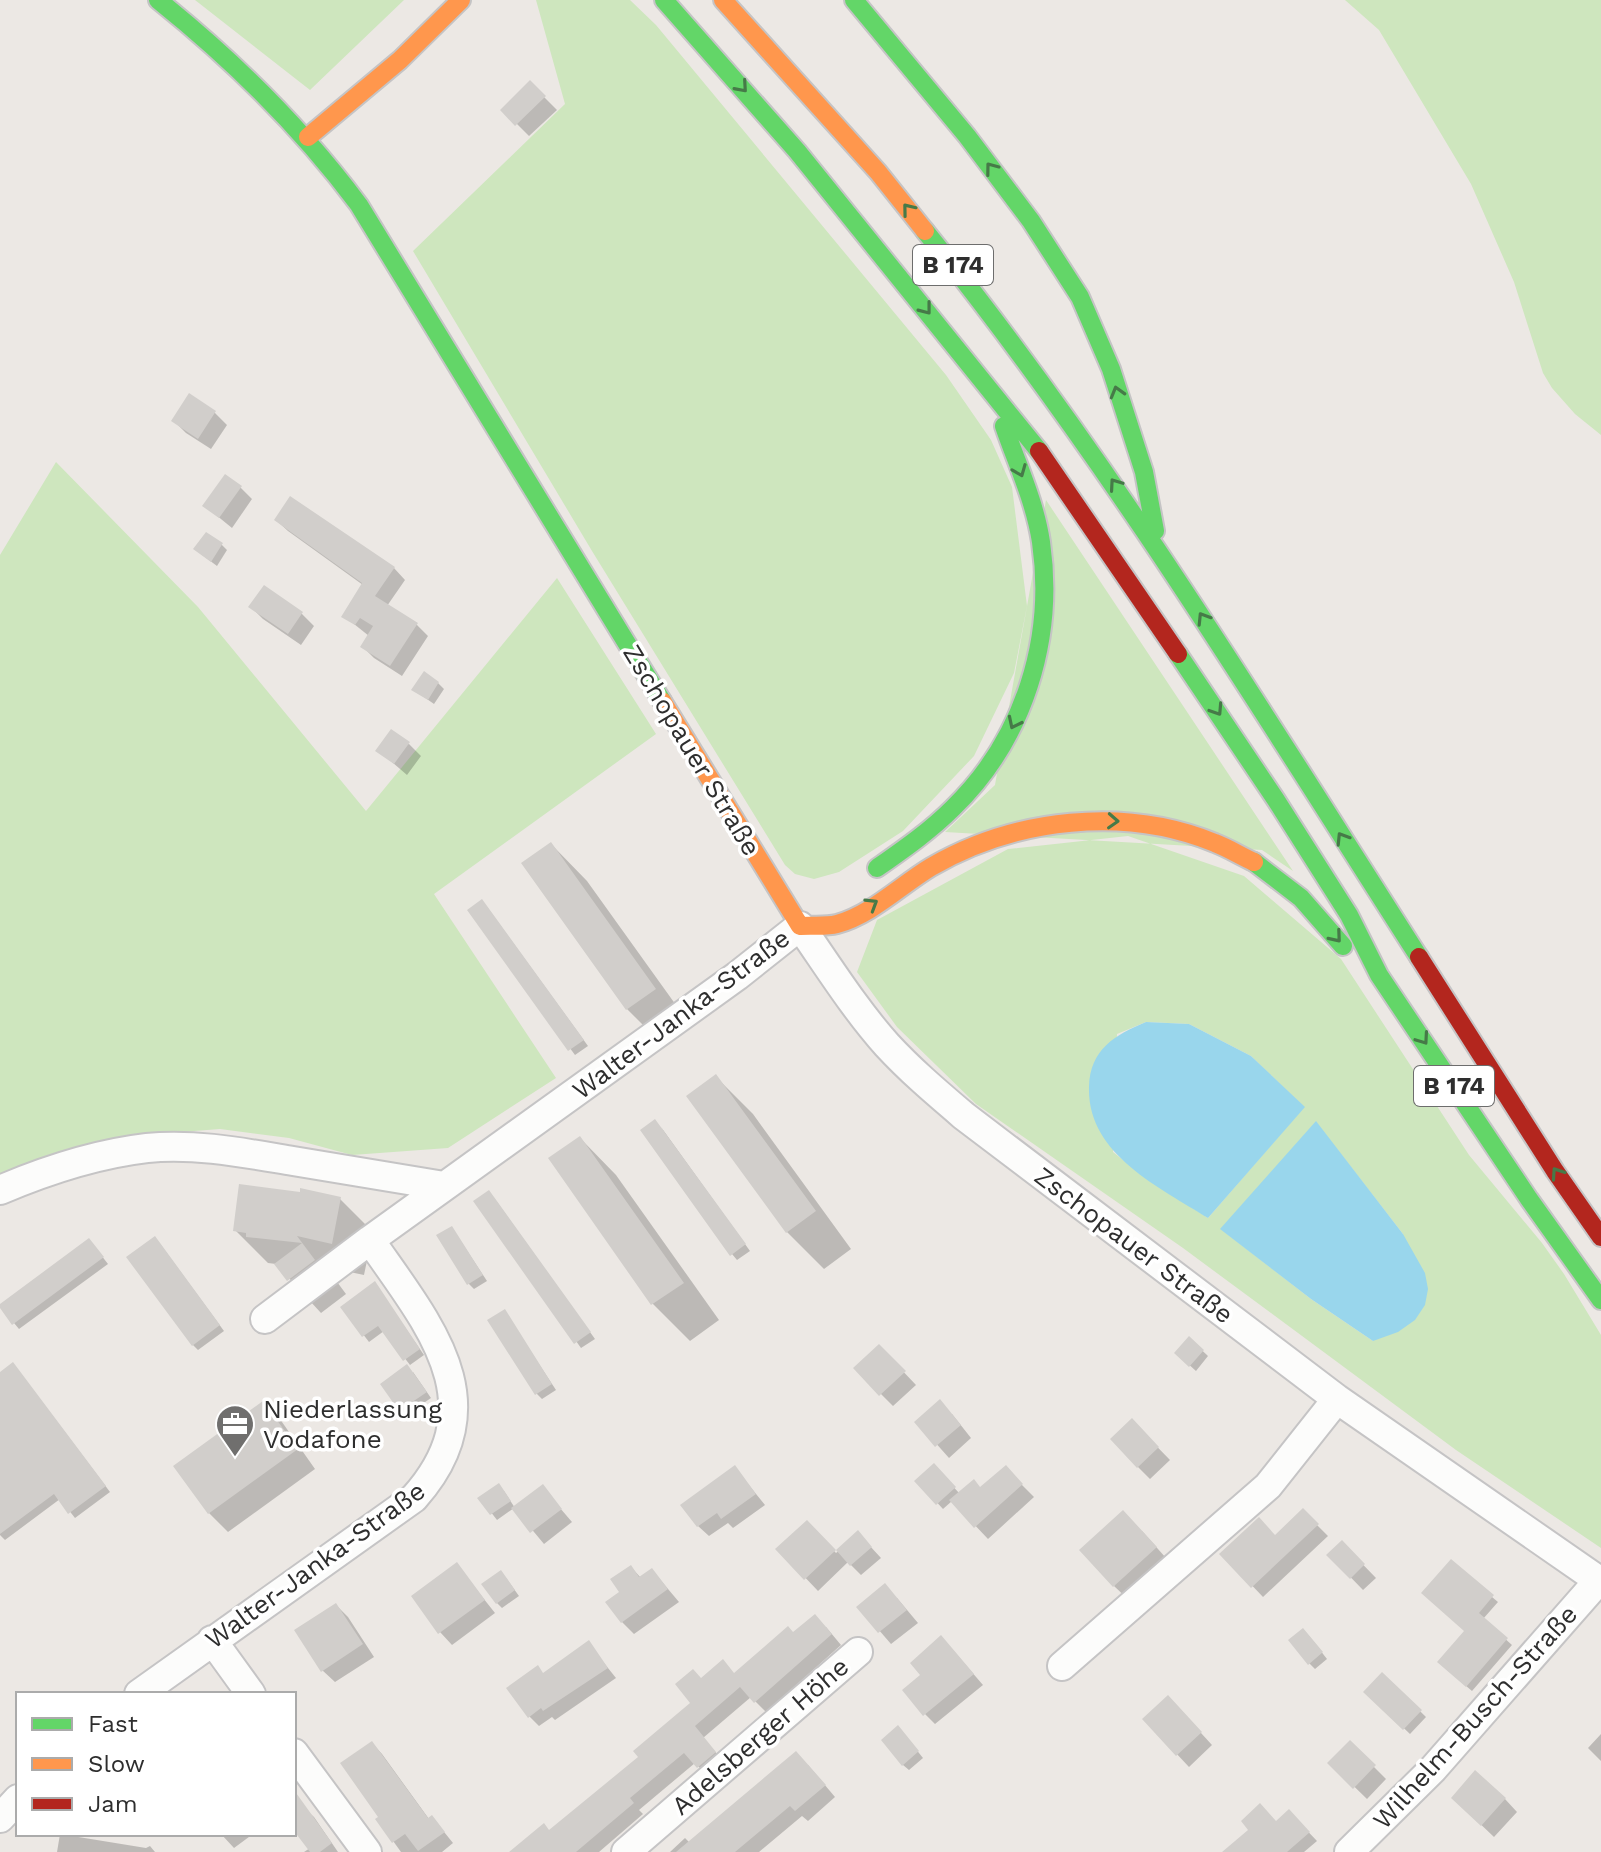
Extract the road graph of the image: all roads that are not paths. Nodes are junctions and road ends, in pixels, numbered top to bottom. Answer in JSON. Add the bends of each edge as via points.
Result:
{"nodes":[{"id":1,"x":158,"y":0,"type":"edge"},
{"id":2,"x":461,"y":0,"type":"edge"},
{"id":3,"x":664,"y":0,"type":"edge"},
{"id":4,"x":723,"y":0,"type":"edge"},
{"id":5,"x":854,"y":0,"type":"edge"},
{"id":6,"x":308,"y":137,"type":"junction"},
{"id":7,"x":994,"y":398,"type":"junction"},
{"id":8,"x":1159,"y":549,"type":"junction"},
{"id":9,"x":856,"y":881,"type":"dead end"},
{"id":10,"x":820,"y":906,"type":"dead end"},
{"id":11,"x":800,"y":926,"type":"junction"},
{"id":12,"x":1379,"y":975,"type":"junction"},
{"id":13,"x":444,"y":1186,"type":"junction"},
{"id":14,"x":0,"y":1190,"type":"edge"},
{"id":15,"x":1601,"y":1237,"type":"edge"},
{"id":16,"x":370,"y":1240,"type":"junction"},
{"id":17,"x":1601,"y":1300,"type":"edge"},
{"id":18,"x":265,"y":1319,"type":"dead end"},
{"id":19,"x":1337,"y":1399,"type":"junction"},
{"id":20,"x":1600,"y":1581,"type":"edge"},
{"id":21,"x":212,"y":1640,"type":"junction"},
{"id":22,"x":858,"y":1652,"type":"dead end"},
{"id":23,"x":1062,"y":1666,"type":"dead end"},
{"id":24,"x":142,"y":1692,"type":"edge"},
{"id":25,"x":250,"y":1692,"type":"edge"},
{"id":26,"x":296,"y":1756,"type":"edge"},
{"id":27,"x":16,"y":1801,"type":"edge"},
{"id":28,"x":0,"y":1818,"type":"edge"},
{"id":29,"x":367,"y":1852,"type":"edge"},
{"id":30,"x":626,"y":1852,"type":"edge"},
{"id":31,"x":1349,"y":1852,"type":"edge"}],
"edges":[{"from":1,"to":6,"type":"main road","name":"Zschopauer Straße","via":[[260,86]]},
{"from":2,"to":6,"type":"main road","via":[[400,60]]},
{"from":3,"to":7,"type":"main road","number":"B 174","one_way":true,"via":[[797,151]]},
{"from":8,"to":4,"type":"main road","number":"B 174","one_way":true,"via":[[961,275],[834,121]]},
{"from":8,"to":5,"type":"main road","one_way":true,"via":[[1144,472],[1080,297],[967,136]]},
{"from":6,"to":11,"type":"main road","name":"Zschopauer Straße","via":[[384,245]]},
{"from":7,"to":9,"type":"main road","one_way":true,"via":[[1029,495],[1042,551],[1043,620],[1033,677],[1006,740],[969,794],[906,850]]},
{"from":7,"to":12,"type":"main road","number":"B 174","one_way":true,"via":[[1051,466],[1194,674],[1349,915]]},
{"from":15,"to":8,"type":"main road","number":"B 174","one_way":true},
{"from":10,"to":11,"type":"main road"},
{"from":11,"to":12,"type":"main road","one_way":true,"via":[[840,924],[945,859],[1011,832],[1071,821],[1142,823],[1198,838],[1251,861],[1293,891],[1343,946]]},
{"from":11,"to":13,"type":"street","name":"Walter-Janka-Straße"},
{"from":11,"to":19,"type":"street","name":"Zschopauer Straße","via":[[859,1011],[915,1074]]},
{"from":12,"to":17,"type":"main road","number":"B 174","one_way":true},
{"from":13,"to":14,"type":"street","via":[[186,1147],[103,1155]]},
{"from":13,"to":16,"type":"street","name":"Walter-Janka-Straße"},
{"from":16,"to":18,"type":"street","name":"Walter-Janka-Straße"},
{"from":16,"to":21,"type":"street","name":"Walter-Janka-Straße","via":[[439,1343],[451,1381],[450,1439],[433,1476],[414,1498]]},
{"from":19,"to":20,"type":"street","name":"Zschopauer Straße"},
{"from":19,"to":23,"type":"street","via":[[1268,1486]]},
{"from":20,"to":31,"type":"street","name":"Wilhelm-Busch-Straße","via":[[1433,1769]]},
{"from":21,"to":24,"type":"street","name":"Walter-Janka-Straße"},
{"from":21,"to":25,"type":"street"},
{"from":22,"to":30,"type":"street","name":"Adelsberger Höhe"},
{"from":26,"to":29,"type":"street"},
{"from":27,"to":28,"type":"street"}]}
